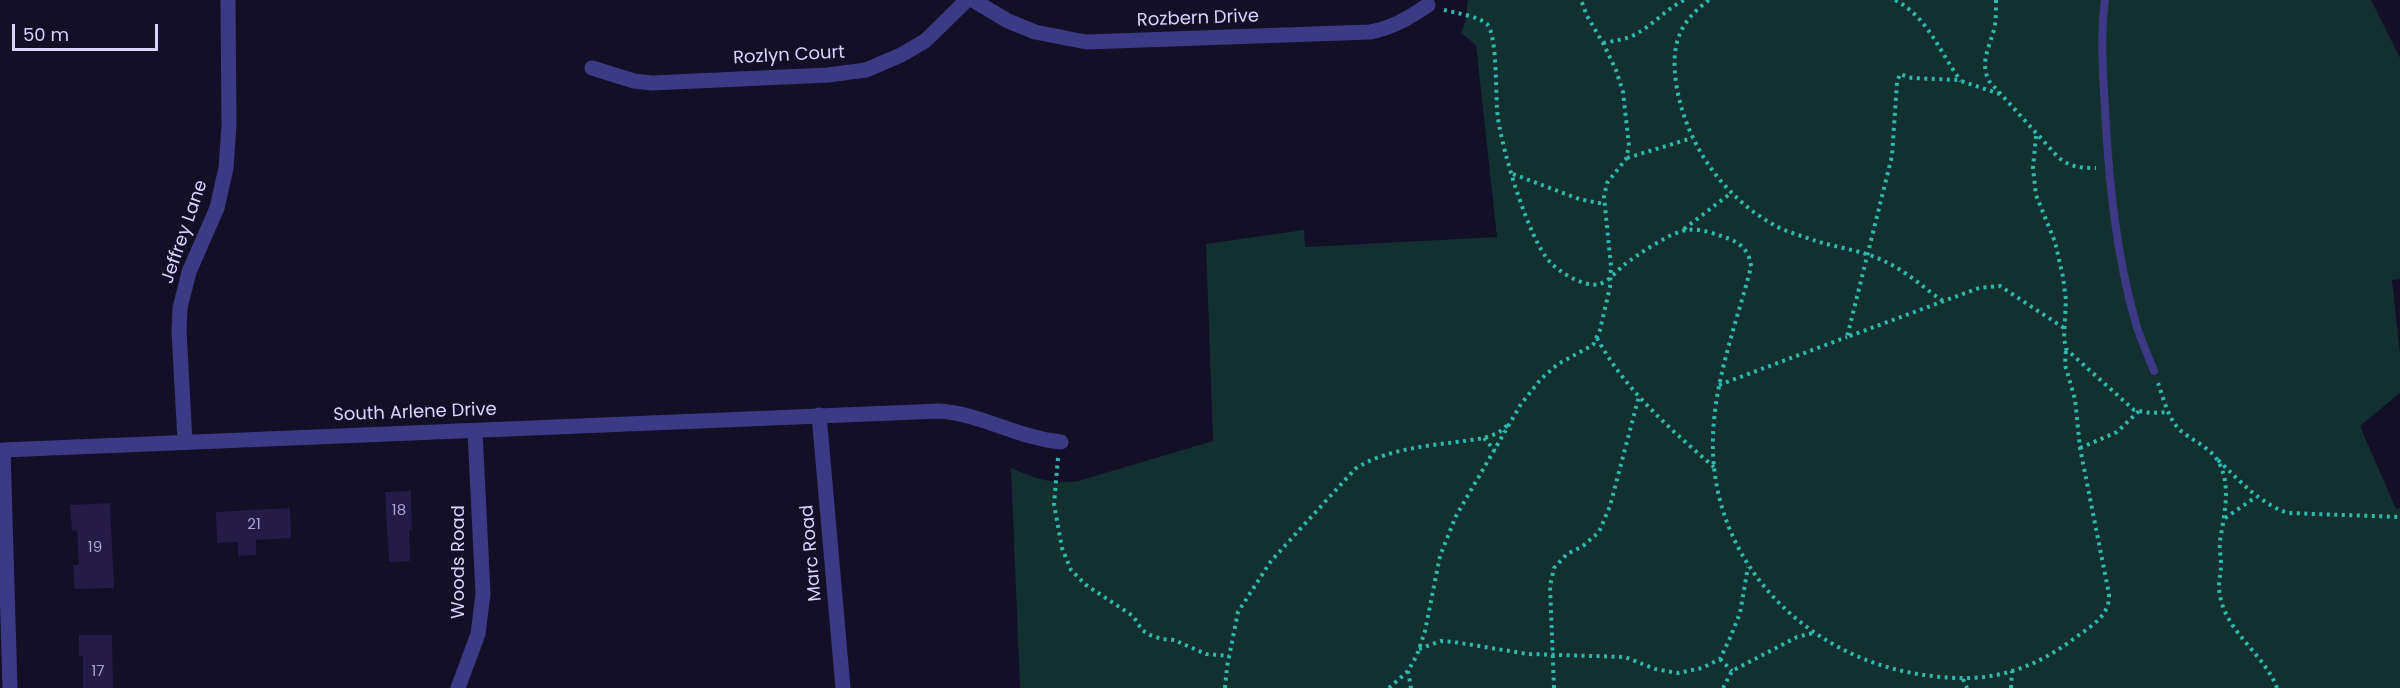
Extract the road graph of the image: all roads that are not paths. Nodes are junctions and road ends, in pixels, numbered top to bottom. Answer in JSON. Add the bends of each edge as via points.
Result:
{"nodes":[{"id":1,"x":228,"y":0,"type":"edge"},
{"id":2,"x":967,"y":0,"type":"edge"},
{"id":3,"x":973,"y":0,"type":"edge"},
{"id":4,"x":2105,"y":0,"type":"edge"},
{"id":5,"x":1428,"y":5,"type":"road end"},
{"id":6,"x":592,"y":68,"type":"dead end"},
{"id":7,"x":2154,"y":371,"type":"road end"},
{"id":8,"x":819,"y":415,"type":"junction"},
{"id":9,"x":475,"y":431,"type":"junction"},
{"id":10,"x":185,"y":441,"type":"junction"},
{"id":11,"x":1061,"y":442,"type":"road end"},
{"id":12,"x":2,"y":449,"type":"edge"},
{"id":13,"x":10,"y":688,"type":"edge"},
{"id":14,"x":458,"y":688,"type":"edge"},
{"id":15,"x":843,"y":688,"type":"edge"}],
"edges":[{"from":1,"to":10,"type":"street","name":"Jeffrey Lane","via":[[226,168],[217,208],[189,272],[180,308]]},
{"from":2,"to":6,"type":"street","name":"Rozlyn Court","via":[[917,46],[886,63],[851,73],[652,82],[634,81]]},
{"from":3,"to":5,"type":"street","name":"Rozbern Drive","via":[[1035,32],[1086,42],[1370,32],[1406,20]]},
{"from":4,"to":7,"type":"lane","via":[[2102,41],[2109,168],[2123,272],[2136,325]]},
{"from":8,"to":9,"type":"street","name":"South Arlene Drive"},
{"from":8,"to":11,"type":"street","name":"South Arlene Drive","via":[[950,412],[1023,436]]},
{"from":8,"to":15,"type":"street","name":"Marc Road"},
{"from":9,"to":10,"type":"street","name":"South Arlene Drive"},
{"from":9,"to":14,"type":"street","name":"Woods Road","via":[[482,618]]},
{"from":10,"to":12,"type":"street","name":"South Arlene Drive"},
{"from":12,"to":13,"type":"street","name":"South Arlene Drive"}]}
